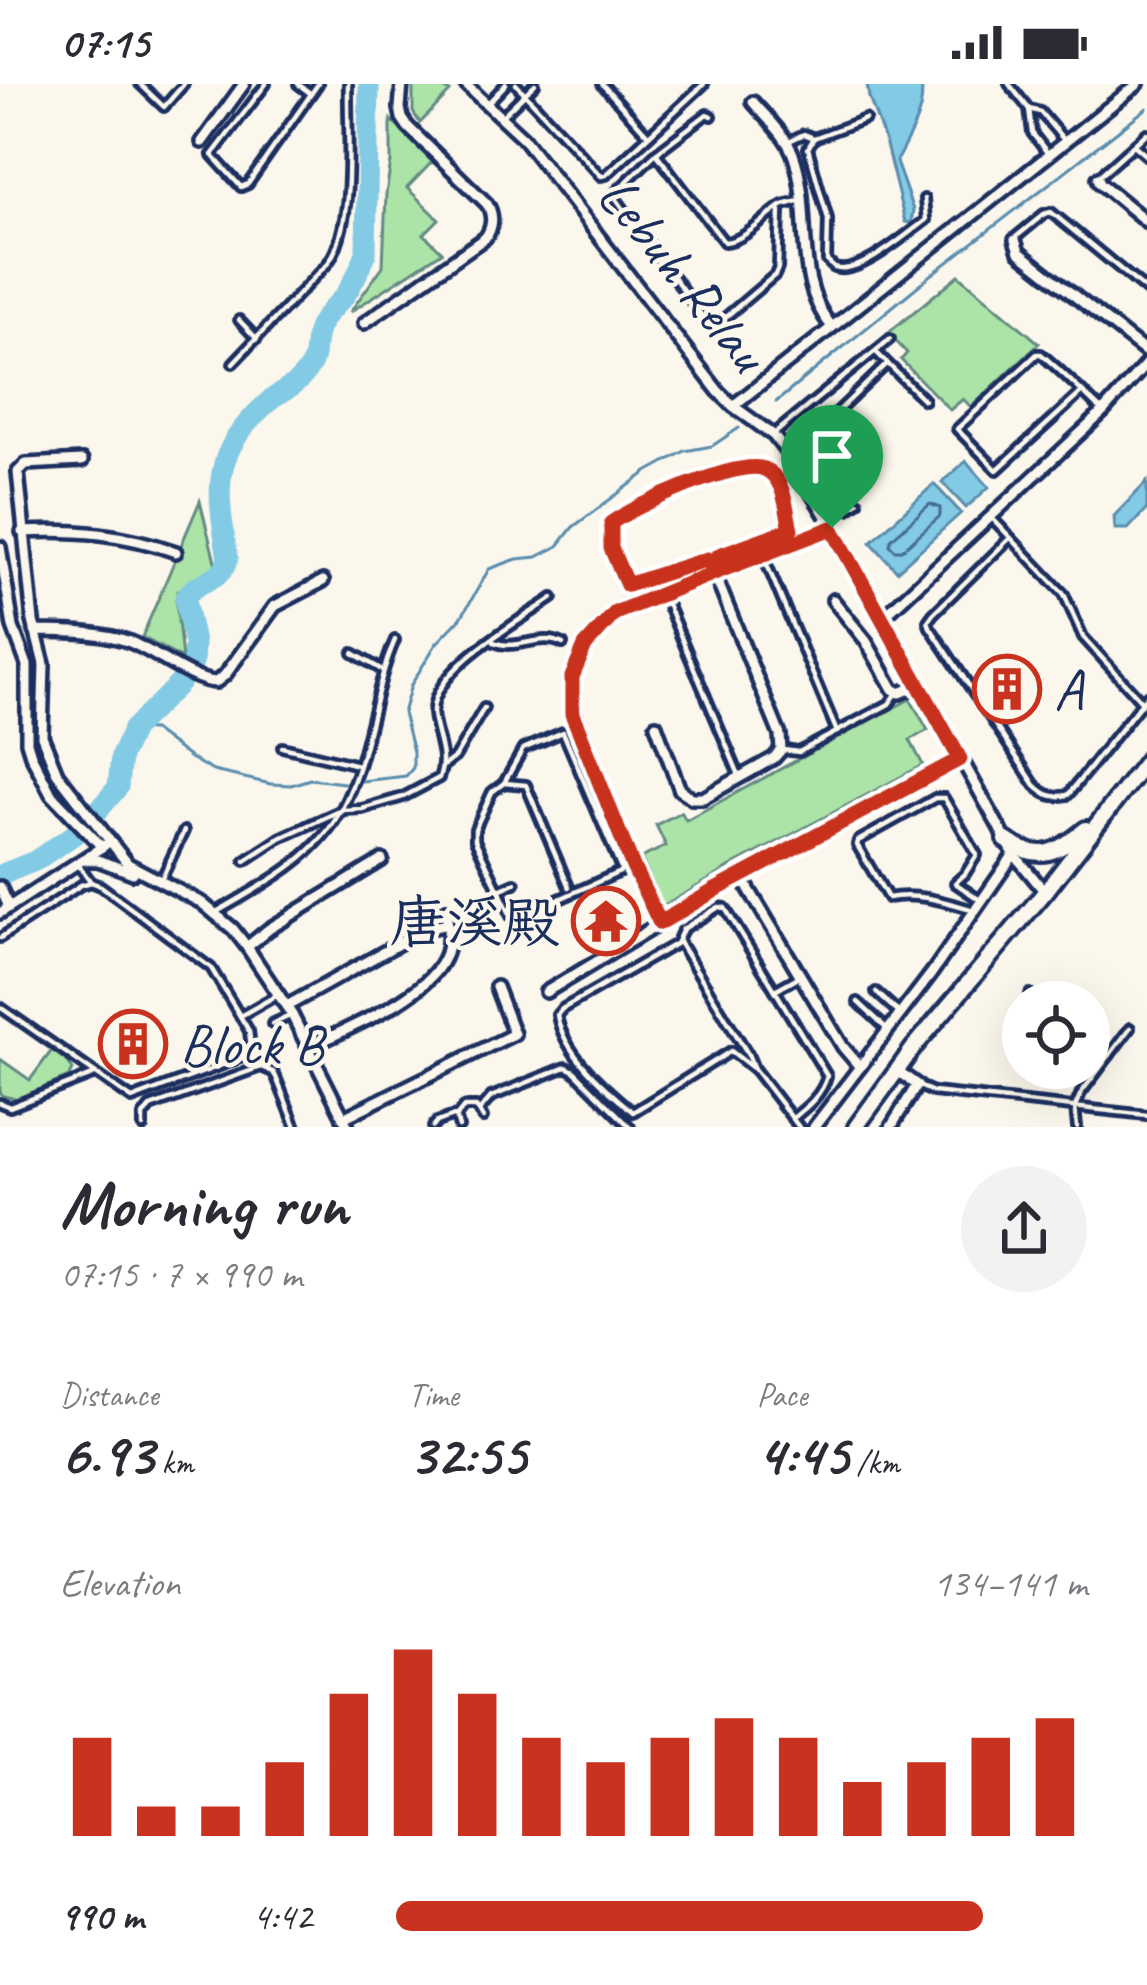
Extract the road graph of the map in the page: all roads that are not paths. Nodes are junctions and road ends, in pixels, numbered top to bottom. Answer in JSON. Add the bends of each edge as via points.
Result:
{"nodes":[{"id":1,"x":140,"y":84,"type":"edge"},
{"id":2,"x":184,"y":84,"type":"edge"},
{"id":3,"x":244,"y":84,"type":"edge"},
{"id":4,"x":266,"y":84,"type":"edge"},
{"id":5,"x":298,"y":84,"type":"edge"},
{"id":6,"x":318,"y":84,"type":"edge"},
{"id":7,"x":348,"y":84,"type":"edge"},
{"id":8,"x":402,"y":84,"type":"edge"},
{"id":9,"x":466,"y":84,"type":"edge"},
{"id":10,"x":506,"y":84,"type":"edge"},
{"id":11,"x":516,"y":84,"type":"edge"},
{"id":12,"x":535,"y":84,"type":"edge"},
{"id":13,"x":602,"y":84,"type":"edge"},
{"id":14,"x":618,"y":84,"type":"edge"},
{"id":15,"x":704,"y":84,"type":"edge"},
{"id":16,"x":1010,"y":84,"type":"edge"},
{"id":17,"x":1138,"y":84,"type":"edge"},
{"id":18,"x":609,"y":92,"type":"junction"},
{"id":19,"x":310,"y":93,"type":"junction"},
{"id":20,"x":525,"y":94,"type":"junction"},
{"id":21,"x":753,"y":102,"type":"dead end"},
{"id":22,"x":488,"y":103,"type":"junction"},
{"id":23,"x":1029,"y":109,"type":"junction"},
{"id":24,"x":502,"y":116,"type":"junction"},
{"id":25,"x":712,"y":116,"type":"dead end"},
{"id":26,"x":865,"y":119,"type":"dead end"},
{"id":27,"x":1147,"y":133,"type":"edge"},
{"id":28,"x":648,"y":135,"type":"junction"},
{"id":29,"x":814,"y":138,"type":"junction"},
{"id":30,"x":1065,"y":141,"type":"junction"},
{"id":31,"x":202,"y":142,"type":"joint"},
{"id":32,"x":787,"y":142,"type":"junction"},
{"id":33,"x":1134,"y":145,"type":"junction"},
{"id":34,"x":808,"y":148,"type":"junction"},
{"id":35,"x":656,"y":153,"type":"junction"},
{"id":36,"x":1048,"y":154,"type":"junction"},
{"id":37,"x":212,"y":155,"type":"junction"},
{"id":38,"x":794,"y":156,"type":"junction"},
{"id":39,"x":1147,"y":156,"type":"edge"},
{"id":40,"x":1098,"y":178,"type":"joint"},
{"id":41,"x":925,"y":199,"type":"dead end"},
{"id":42,"x":803,"y":200,"type":"junction"},
{"id":43,"x":780,"y":211,"type":"junction"},
{"id":44,"x":806,"y":216,"type":"junction"},
{"id":45,"x":1147,"y":222,"type":"edge"},
{"id":46,"x":779,"y":223,"type":"junction"},
{"id":47,"x":1015,"y":240,"type":"joint"},
{"id":48,"x":1147,"y":291,"type":"edge"},
{"id":49,"x":239,"y":320,"type":"dead end"},
{"id":50,"x":364,"y":323,"type":"dead end"},
{"id":51,"x":832,"y":326,"type":"junction"},
{"id":52,"x":257,"y":339,"type":"junction"},
{"id":53,"x":890,"y":339,"type":"dead end"},
{"id":54,"x":876,"y":352,"type":"junction"},
{"id":55,"x":1147,"y":353,"type":"edge"},
{"id":56,"x":233,"y":363,"type":"dead end"},
{"id":57,"x":1147,"y":363,"type":"edge"},
{"id":58,"x":887,"y":364,"type":"junction"},
{"id":59,"x":1081,"y":393,"type":"junction"},
{"id":60,"x":924,"y":400,"type":"dead end"},
{"id":61,"x":733,"y":406,"type":"junction"},
{"id":62,"x":1103,"y":412,"type":"junction"},
{"id":63,"x":773,"y":435,"type":"junction"},
{"id":64,"x":820,"y":458,"type":"junction"},
{"id":65,"x":82,"y":461,"type":"dead end"},
{"id":66,"x":844,"y":479,"type":"dead end"},
{"id":67,"x":858,"y":502,"type":"dead end"},
{"id":68,"x":992,"y":518,"type":"junction"},
{"id":69,"x":832,"y":528,"type":"junction"},
{"id":70,"x":22,"y":532,"type":"junction"},
{"id":71,"x":1010,"y":538,"type":"junction"},
{"id":72,"x":0,"y":547,"type":"edge"},
{"id":73,"x":176,"y":552,"type":"dead end"},
{"id":74,"x":719,"y":555,"type":"junction"},
{"id":75,"x":763,"y":555,"type":"junction"},
{"id":76,"x":708,"y":559,"type":"junction"},
{"id":77,"x":719,"y":571,"type":"junction"},
{"id":78,"x":323,"y":581,"type":"dead end"},
{"id":79,"x":627,"y":585,"type":"junction"},
{"id":80,"x":662,"y":592,"type":"junction"},
{"id":81,"x":553,"y":598,"type":"dead end"},
{"id":82,"x":833,"y":600,"type":"dead end"},
{"id":83,"x":635,"y":604,"type":"junction"},
{"id":84,"x":882,"y":618,"type":"junction"},
{"id":85,"x":35,"y":631,"type":"junction"},
{"id":86,"x":395,"y":640,"type":"dead end"},
{"id":87,"x":491,"y":640,"type":"junction"},
{"id":88,"x":562,"y":644,"type":"dead end"},
{"id":89,"x":353,"y":653,"type":"dead end"},
{"id":90,"x":382,"y":670,"type":"junction"},
{"id":91,"x":919,"y":685,"type":"junction"},
{"id":92,"x":897,"y":693,"type":"junction"},
{"id":93,"x":1144,"y":699,"type":"edge"},
{"id":94,"x":484,"y":708,"type":"dead end"},
{"id":95,"x":656,"y":725,"type":"dead end"},
{"id":96,"x":837,"y":732,"type":"junction"},
{"id":97,"x":282,"y":748,"type":"dead end"},
{"id":98,"x":782,"y":750,"type":"junction"},
{"id":99,"x":960,"y":759,"type":"junction"},
{"id":100,"x":1147,"y":760,"type":"edge"},
{"id":101,"x":358,"y":765,"type":"junction"},
{"id":102,"x":443,"y":766,"type":"junction"},
{"id":103,"x":740,"y":777,"type":"junction"},
{"id":104,"x":504,"y":783,"type":"junction"},
{"id":105,"x":488,"y":801,"type":"junction"},
{"id":106,"x":342,"y":810,"type":"junction"},
{"id":107,"x":1106,"y":812,"type":"junction"},
{"id":108,"x":492,"y":813,"type":"dead end"},
{"id":109,"x":184,"y":831,"type":"dead end"},
{"id":110,"x":105,"y":844,"type":"junction"},
{"id":111,"x":1010,"y":847,"type":"junction"},
{"id":112,"x":245,"y":860,"type":"dead end"},
{"id":113,"x":382,"y":860,"type":"dead end"},
{"id":114,"x":79,"y":862,"type":"junction"},
{"id":115,"x":628,"y":869,"type":"junction"},
{"id":116,"x":144,"y":875,"type":"junction"},
{"id":117,"x":741,"y":876,"type":"junction"},
{"id":118,"x":91,"y":882,"type":"junction"},
{"id":119,"x":160,"y":882,"type":"junction"},
{"id":120,"x":515,"y":883,"type":"dead end"},
{"id":121,"x":0,"y":887,"type":"edge"},
{"id":122,"x":499,"y":890,"type":"junction"},
{"id":123,"x":582,"y":890,"type":"junction"},
{"id":124,"x":1045,"y":892,"type":"junction"},
{"id":125,"x":977,"y":905,"type":"junction"},
{"id":126,"x":5,"y":910,"type":"edge"},
{"id":127,"x":446,"y":910,"type":"dead end"},
{"id":128,"x":215,"y":914,"type":"junction"},
{"id":129,"x":660,"y":923,"type":"junction"},
{"id":130,"x":447,"y":924,"type":"junction"},
{"id":131,"x":0,"y":938,"type":"edge"},
{"id":132,"x":677,"y":942,"type":"junction"},
{"id":133,"x":247,"y":946,"type":"junction"},
{"id":134,"x":800,"y":976,"type":"junction"},
{"id":135,"x":496,"y":987,"type":"dead end"},
{"id":136,"x":775,"y":991,"type":"junction"},
{"id":137,"x":546,"y":992,"type":"dead end"},
{"id":138,"x":876,"y":992,"type":"dead end"},
{"id":139,"x":279,"y":994,"type":"junction"},
{"id":140,"x":858,"y":1002,"type":"dead end"},
{"id":141,"x":0,"y":1007,"type":"edge"},
{"id":142,"x":290,"y":1010,"type":"junction"},
{"id":143,"x":900,"y":1014,"type":"junction"},
{"id":144,"x":242,"y":1015,"type":"junction"},
{"id":145,"x":272,"y":1024,"type":"dead end"},
{"id":146,"x":1130,"y":1028,"type":"dead end"},
{"id":147,"x":888,"y":1030,"type":"junction"},
{"id":148,"x":309,"y":1047,"type":"junction"},
{"id":149,"x":1110,"y":1055,"type":"edge"},
{"id":150,"x":860,"y":1067,"type":"junction"},
{"id":151,"x":754,"y":1069,"type":"junction"},
{"id":152,"x":896,"y":1070,"type":"junction"},
{"id":153,"x":95,"y":1074,"type":"junction"},
{"id":154,"x":916,"y":1085,"type":"junction"},
{"id":155,"x":1084,"y":1089,"type":"edge"},
{"id":156,"x":0,"y":1103,"type":"edge"},
{"id":157,"x":1076,"y":1107,"type":"junction"},
{"id":158,"x":480,"y":1110,"type":"junction"},
{"id":159,"x":457,"y":1115,"type":"junction"},
{"id":160,"x":1147,"y":1115,"type":"edge"},
{"id":161,"x":483,"y":1118,"type":"dead end"},
{"id":162,"x":792,"y":1119,"type":"junction"},
{"id":163,"x":346,"y":1122,"type":"edge"},
{"id":164,"x":143,"y":1127,"type":"edge"},
{"id":165,"x":296,"y":1127,"type":"edge"},
{"id":166,"x":433,"y":1127,"type":"edge"},
{"id":167,"x":459,"y":1127,"type":"edge"},
{"id":168,"x":631,"y":1127,"type":"edge"},
{"id":169,"x":800,"y":1127,"type":"edge"},
{"id":170,"x":814,"y":1127,"type":"edge"},
{"id":171,"x":856,"y":1127,"type":"edge"},
{"id":172,"x":891,"y":1127,"type":"edge"},
{"id":173,"x":1077,"y":1127,"type":"edge"}],
"edges":[{"from":1,"to":2,"type":"lane","via":[[164,107]]},
{"from":3,"to":31,"type":"street"},
{"from":4,"to":37,"type":"lane"},
{"from":5,"to":19,"type":"lane"},
{"from":6,"to":19,"type":"lane"},
{"from":7,"to":52,"type":"lane","via":[[338,249]]},
{"from":8,"to":50,"type":"street","via":[[401,118],[487,204],[491,230]]},
{"from":9,"to":22,"type":"street","name":"Lebuh Relau"},
{"from":10,"to":22,"type":"lane"},
{"from":11,"to":20,"type":"lane"},
{"from":12,"to":20,"type":"lane"},
{"from":13,"to":18,"type":"lane"},
{"from":14,"to":18,"type":"lane"},
{"from":15,"to":28,"type":"lane"},
{"from":16,"to":23,"type":"lane"},
{"from":17,"to":30,"type":"street"},
{"from":18,"to":28,"type":"lane"},
{"from":19,"to":37,"type":"lane","via":[[245,187]]},
{"from":20,"to":24,"type":"lane"},
{"from":20,"to":28,"type":"lane","via":[[602,176]]},
{"from":21,"to":32,"type":"street"},
{"from":22,"to":24,"type":"street","name":"Lebuh Relau"},
{"from":23,"to":30,"type":"lane"},
{"from":23,"to":36,"type":"lane","via":[[1031,133]]},
{"from":24,"to":61,"type":"street","name":"Lebuh Relau"},
{"from":25,"to":35,"type":"lane"},
{"from":26,"to":29,"type":"lane"},
{"from":27,"to":33,"type":"lane"},
{"from":29,"to":32,"type":"lane"},
{"from":29,"to":34,"type":"lane"},
{"from":30,"to":36,"type":"street"},
{"from":31,"to":37,"type":"lane"},
{"from":32,"to":38,"type":"street"},
{"from":33,"to":39,"type":"lane"},
{"from":33,"to":40,"type":"lane"},
{"from":34,"to":38,"type":"lane"},
{"from":34,"to":41,"type":"lane","via":[[828,219],[827,261],[837,269],[886,250],[926,220]]},
{"from":35,"to":43,"type":"lane","via":[[724,242]]},
{"from":35,"to":46,"type":"lane","via":[[615,197],[710,327],[775,275]]},
{"from":36,"to":51,"type":"street"},
{"from":38,"to":42,"type":"street"},
{"from":40,"to":45,"type":"street"},
{"from":42,"to":43,"type":"lane"},
{"from":42,"to":44,"type":"street"},
{"from":43,"to":46,"type":"lane"},
{"from":44,"to":46,"type":"lane"},
{"from":44,"to":51,"type":"street","via":[[810,290]]},
{"from":47,"to":48,"type":"lane","via":[[1051,212]]},
{"from":47,"to":55,"type":"street","via":[[1019,252]]},
{"from":49,"to":52,"type":"lane"},
{"from":51,"to":61,"type":"street"},
{"from":52,"to":56,"type":"lane"},
{"from":53,"to":54,"type":"lane"},
{"from":54,"to":58,"type":"lane"},
{"from":54,"to":63,"type":"lane"},
{"from":57,"to":62,"type":"street"},
{"from":58,"to":60,"type":"lane"},
{"from":58,"to":64,"type":"lane","via":[[809,437]]},
{"from":59,"to":59,"type":"lane","via":[[997,470],[957,429],[1037,354]]},
{"from":59,"to":62,"type":"lane"},
{"from":61,"to":63,"type":"street","name":"Lebuh Relau"},
{"from":62,"to":68,"type":"street"},
{"from":63,"to":69,"type":"street","name":"Lebuh Relau"},
{"from":64,"to":66,"type":"lane"},
{"from":64,"to":67,"type":"lane","via":[[846,507]]},
{"from":65,"to":70,"type":"street","via":[[20,468]]},
{"from":68,"to":71,"type":"lane"},
{"from":68,"to":84,"type":"street"},
{"from":69,"to":75,"type":"street"},
{"from":69,"to":84,"type":"street","name":"Lebuh Relau"},
{"from":70,"to":73,"type":"street","via":[[88,531]]},
{"from":70,"to":85,"type":"street"},
{"from":71,"to":93,"type":"lane","via":[[1064,594],[1083,637]]},
{"from":71,"to":93,"type":"lane","via":[[928,621],[1035,785],[1044,795],[1068,795]]},
{"from":72,"to":110,"type":"street","via":[[27,668],[31,755],[51,794]]},
{"from":74,"to":76,"type":"lane"},
{"from":74,"to":77,"type":"lane"},
{"from":74,"to":79,"type":"lane","via":[[791,529],[781,488],[764,468],[697,480],[611,523],[611,548]]},
{"from":75,"to":77,"type":"street"},
{"from":75,"to":96,"type":"lane"},
{"from":76,"to":77,"type":"lane"},
{"from":76,"to":79,"type":"lane"},
{"from":77,"to":80,"type":"street"},
{"from":77,"to":98,"type":"street"},
{"from":78,"to":85,"type":"street","via":[[275,606],[216,682],[117,638]]},
{"from":79,"to":83,"type":"lane"},
{"from":80,"to":83,"type":"street"},
{"from":80,"to":103,"type":"lane"},
{"from":81,"to":87,"type":"lane"},
{"from":82,"to":92,"type":"street"},
{"from":83,"to":115,"type":"street","via":[[606,620],[572,677],[572,714]]},
{"from":84,"to":91,"type":"street","name":"Lebuh Relau"},
{"from":85,"to":110,"type":"street","via":[[46,752]]},
{"from":86,"to":90,"type":"lane"},
{"from":87,"to":88,"type":"lane"},
{"from":87,"to":102,"type":"lane","via":[[452,671],[434,699]]},
{"from":89,"to":90,"type":"lane"},
{"from":90,"to":101,"type":"lane"},
{"from":91,"to":92,"type":"street"},
{"from":91,"to":99,"type":"street","name":"Lebuh Relau"},
{"from":92,"to":96,"type":"lane"},
{"from":94,"to":102,"type":"lane"},
{"from":95,"to":103,"type":"street","via":[[680,790],[692,799]]},
{"from":96,"to":98,"type":"lane","via":[[799,752]]},
{"from":97,"to":101,"type":"lane"},
{"from":98,"to":103,"type":"street"},
{"from":99,"to":111,"type":"street","name":"Lebuh Relau"},
{"from":99,"to":117,"type":"street"},
{"from":100,"to":107,"type":"main road"},
{"from":101,"to":106,"type":"lane"},
{"from":102,"to":106,"type":"lane","via":[[439,778],[403,797]]},
{"from":104,"to":105,"type":"lane"},
{"from":104,"to":115,"type":"lane","via":[[523,749],[563,732]]},
{"from":104,"to":123,"type":"lane","via":[[526,785],[567,888]]},
{"from":105,"to":108,"type":"lane"},
{"from":105,"to":122,"type":"lane","via":[[474,834]]},
{"from":106,"to":112,"type":"lane"},
{"from":106,"to":128,"type":"lane","via":[[305,854]]},
{"from":107,"to":111,"type":"main road","via":[[1055,851]]},
{"from":107,"to":124,"type":"main road"},
{"from":109,"to":119,"type":"lane"},
{"from":110,"to":114,"type":"street"},
{"from":110,"to":116,"type":"street"},
{"from":111,"to":124,"type":"street","name":"Lebuh Relau"},
{"from":111,"to":125,"type":"street"},
{"from":113,"to":133,"type":"street"},
{"from":114,"to":116,"type":"street"},
{"from":114,"to":118,"type":"lane"},
{"from":114,"to":126,"type":"street"},
{"from":115,"to":123,"type":"lane"},
{"from":115,"to":129,"type":"street"},
{"from":116,"to":119,"type":"street"},
{"from":117,"to":129,"type":"street"},
{"from":117,"to":134,"type":"street"},
{"from":118,"to":131,"type":"lane"},
{"from":118,"to":144,"type":"lane","via":[[203,960]]},
{"from":119,"to":128,"type":"street"},
{"from":120,"to":122,"type":"lane"},
{"from":121,"to":126,"type":"street"},
{"from":122,"to":123,"type":"lane","via":[[515,919]]},
{"from":124,"to":152,"type":"main road"},
{"from":125,"to":125,"type":"lane","via":[[888,898],[858,841],[944,798],[977,855],[955,883]]},
{"from":125,"to":143,"type":"street"},
{"from":127,"to":130,"type":"street"},
{"from":128,"to":133,"type":"street"},
{"from":129,"to":137,"type":"street"},
{"from":130,"to":142,"type":"street","via":[[419,932]]},
{"from":130,"to":148,"type":"street","via":[[446,955],[416,990]]},
{"from":132,"to":136,"type":"lane","via":[[682,929],[723,906]]},
{"from":132,"to":151,"type":"lane"},
{"from":132,"to":151,"type":"lane","via":[[559,1011],[574,1053],[632,1112],[730,1052]]},
{"from":133,"to":139,"type":"street"},
{"from":134,"to":136,"type":"lane"},
{"from":134,"to":150,"type":"street"},
{"from":135,"to":163,"type":"street","via":[[514,1034]]},
{"from":136,"to":162,"type":"lane","via":[[828,1078]]},
{"from":138,"to":143,"type":"lane"},
{"from":139,"to":142,"type":"street"},
{"from":139,"to":144,"type":"lane"},
{"from":140,"to":147,"type":"lane"},
{"from":141,"to":153,"type":"lane"},
{"from":142,"to":145,"type":"lane"},
{"from":142,"to":148,"type":"street"},
{"from":143,"to":147,"type":"street"},
{"from":144,"to":153,"type":"lane","via":[[251,1046],[241,1058],[137,1099]]},
{"from":146,"to":149,"type":"lane"},
{"from":147,"to":150,"type":"street"},
{"from":148,"to":163,"type":"street"},
{"from":150,"to":170,"type":"street"},
{"from":151,"to":162,"type":"lane"},
{"from":152,"to":154,"type":"street"},
{"from":152,"to":171,"type":"main road"},
{"from":153,"to":156,"type":"lane","via":[[10,1107]]},
{"from":154,"to":157,"type":"lane"},
{"from":154,"to":172,"type":"street"},
{"from":155,"to":157,"type":"lane"},
{"from":157,"to":160,"type":"lane"},
{"from":157,"to":173,"type":"lane"},
{"from":158,"to":159,"type":"lane","via":[[468,1106]]},
{"from":158,"to":161,"type":"lane"},
{"from":158,"to":168,"type":"lane","via":[[491,1097],[566,1067]]},
{"from":159,"to":166,"type":"lane"},
{"from":159,"to":167,"type":"lane"},
{"from":162,"to":169,"type":"lane"},
{"from":164,"to":165,"type":"lane","via":[[150,1108],[261,1067],[276,1077]]}]}
